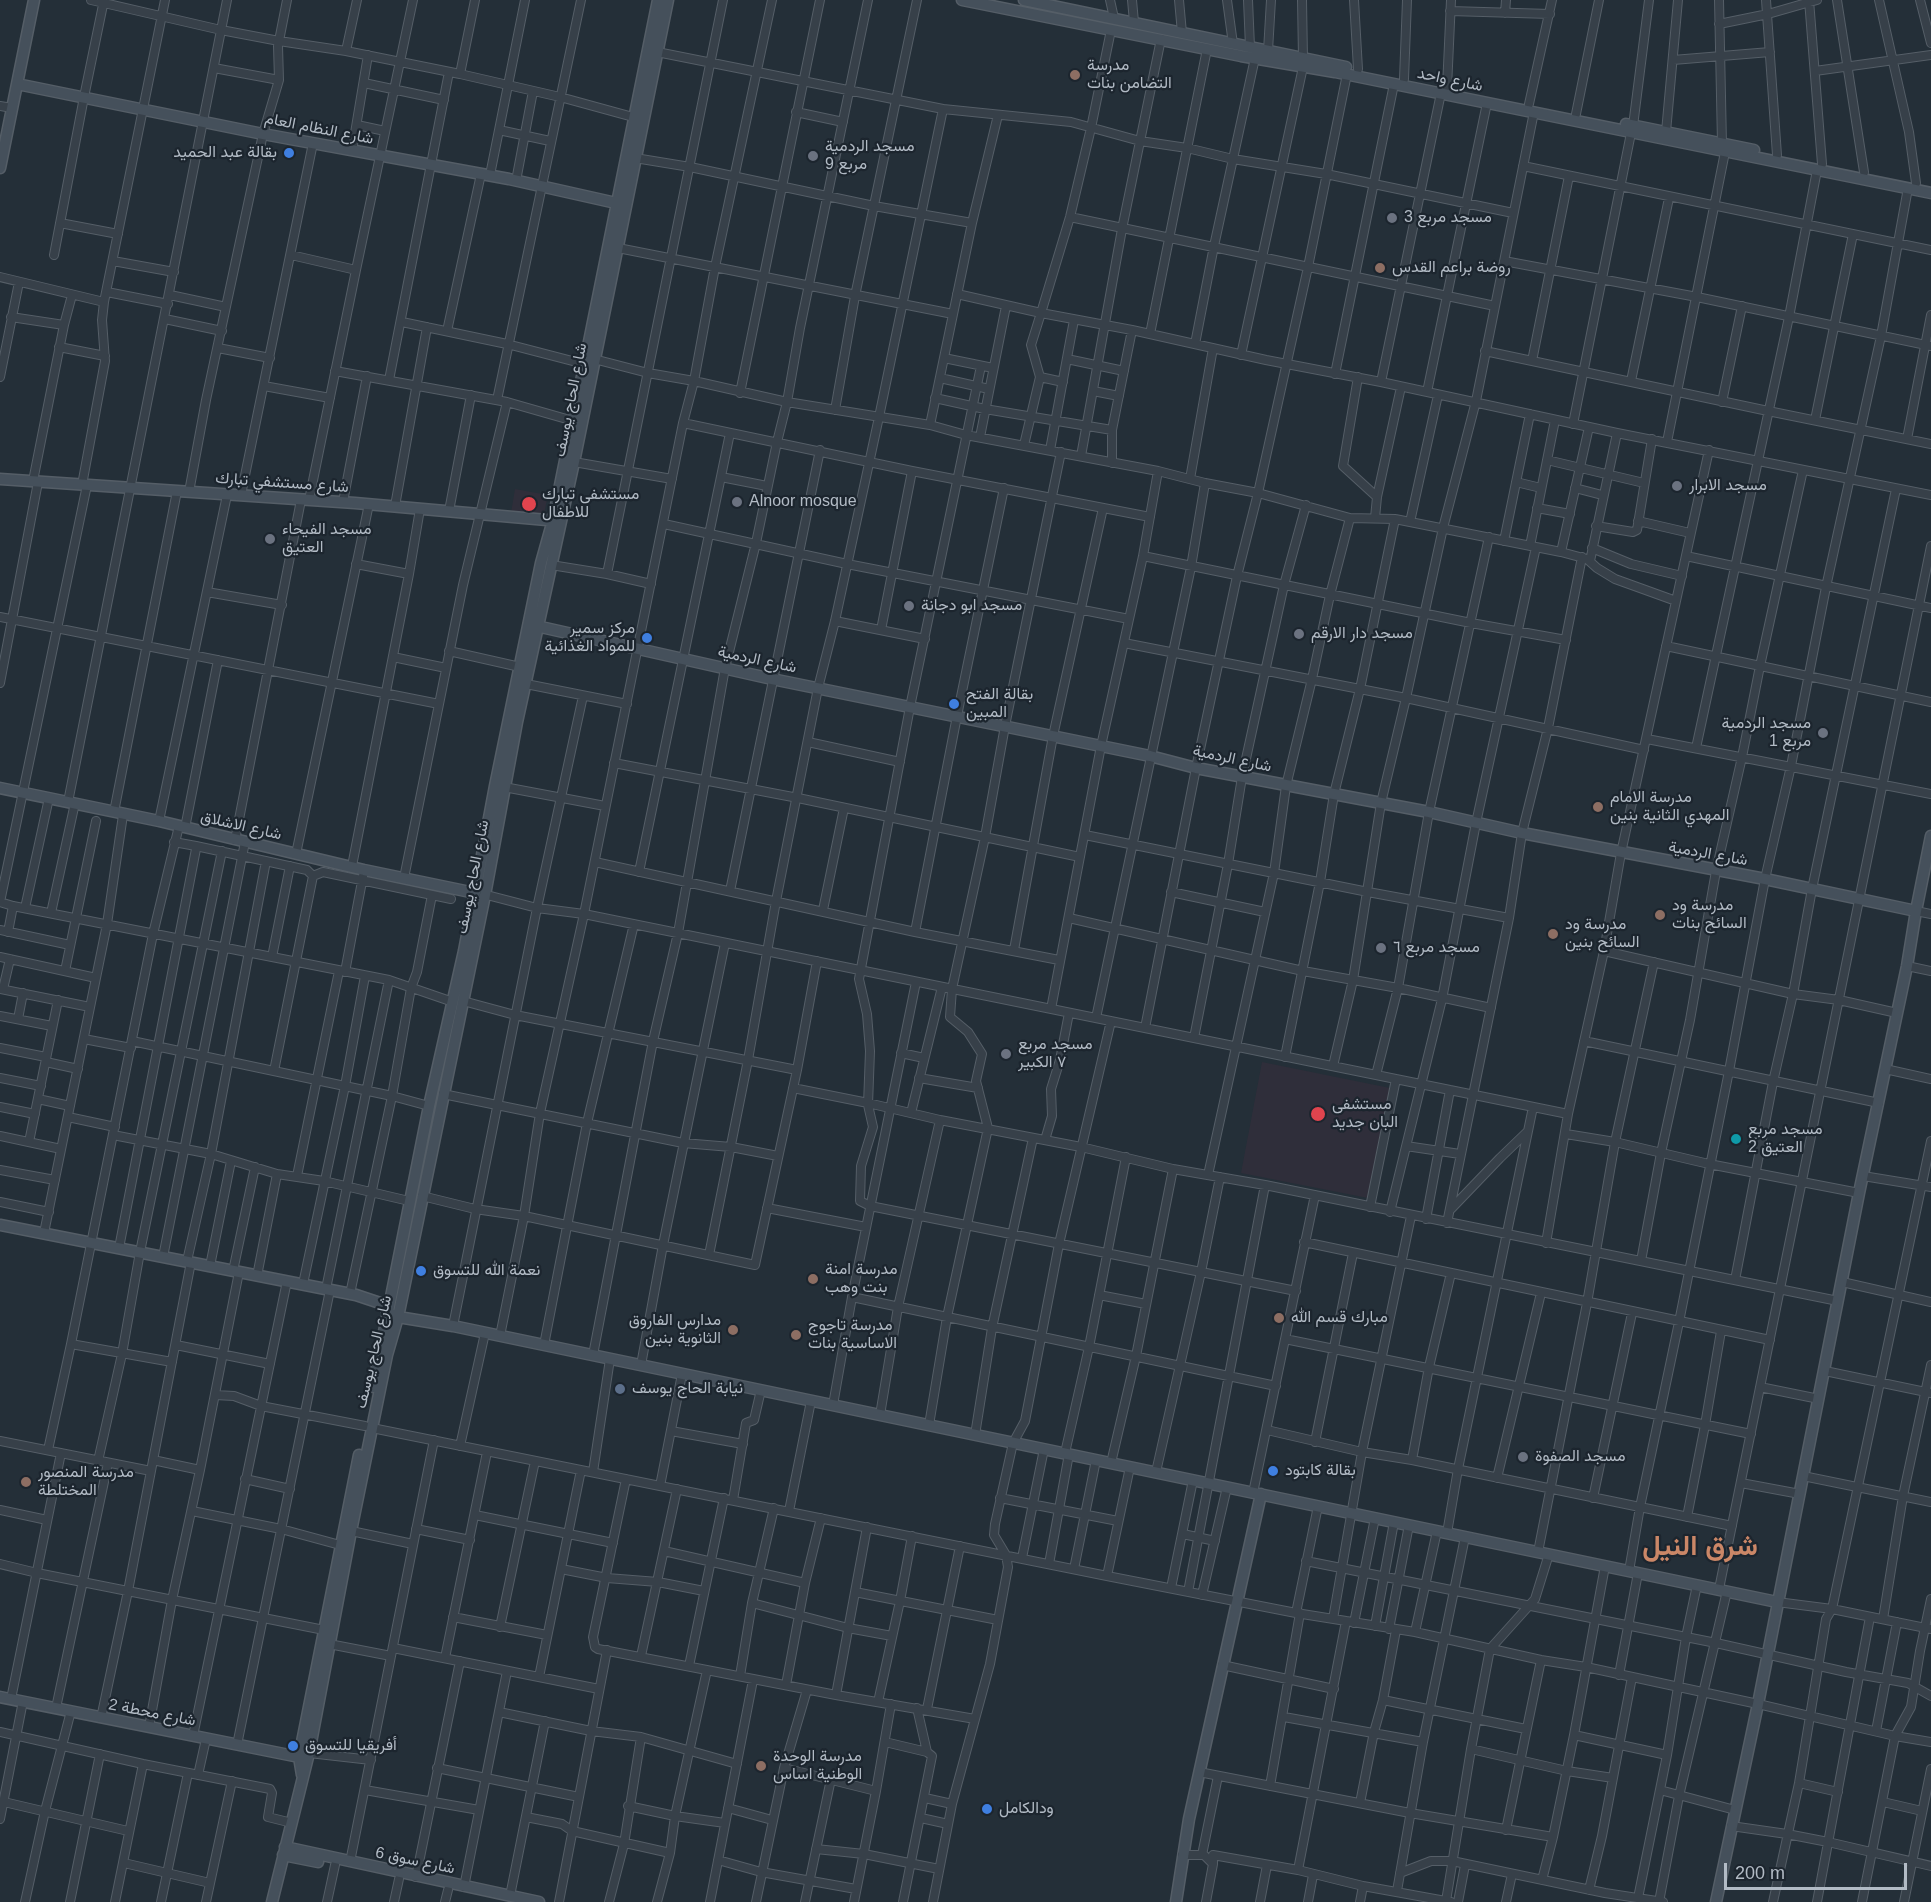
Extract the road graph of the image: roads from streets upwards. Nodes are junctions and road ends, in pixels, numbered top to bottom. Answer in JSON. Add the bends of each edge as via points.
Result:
{"nodes":[{"id":1,"x":34,"y":0,"type":"edge"},
{"id":2,"x":92,"y":0,"type":"edge"},
{"id":3,"x":165,"y":0,"type":"edge"},
{"id":4,"x":227,"y":0,"type":"edge"},
{"id":5,"x":287,"y":0,"type":"edge"},
{"id":6,"x":357,"y":0,"type":"edge"},
{"id":7,"x":413,"y":0,"type":"edge"},
{"id":8,"x":476,"y":0,"type":"edge"},
{"id":9,"x":525,"y":0,"type":"edge"},
{"id":10,"x":581,"y":0,"type":"edge"},
{"id":11,"x":658,"y":0,"type":"edge"},
{"id":12,"x":668,"y":0,"type":"edge"},
{"id":13,"x":723,"y":0,"type":"edge"},
{"id":14,"x":772,"y":0,"type":"edge"},
{"id":15,"x":820,"y":0,"type":"edge"},
{"id":16,"x":868,"y":0,"type":"edge"},
{"id":17,"x":917,"y":0,"type":"edge"},
{"id":18,"x":962,"y":0,"type":"edge"},
{"id":19,"x":1110,"y":0,"type":"edge"},
{"id":20,"x":1132,"y":0,"type":"edge"},
{"id":21,"x":1179,"y":0,"type":"edge"},
{"id":22,"x":1227,"y":0,"type":"edge"},
{"id":23,"x":1248,"y":0,"type":"edge"},
{"id":24,"x":1271,"y":0,"type":"edge"},
{"id":25,"x":1302,"y":0,"type":"edge"},
{"id":26,"x":1354,"y":0,"type":"edge"},
{"id":27,"x":1407,"y":0,"type":"edge"},
{"id":28,"x":1451,"y":0,"type":"edge"},
{"id":29,"x":1506,"y":0,"type":"edge"},
{"id":30,"x":1552,"y":0,"type":"edge"},
{"id":31,"x":1599,"y":0,"type":"edge"},
{"id":32,"x":1649,"y":0,"type":"edge"},
{"id":33,"x":1678,"y":0,"type":"edge"},
{"id":34,"x":1719,"y":0,"type":"edge"},
{"id":35,"x":1766,"y":0,"type":"edge"},
{"id":36,"x":1837,"y":0,"type":"edge"},
{"id":37,"x":1879,"y":0,"type":"edge"},
{"id":38,"x":1920,"y":0,"type":"edge"},
{"id":39,"x":104,"y":1,"type":"edge"},
{"id":40,"x":1028,"y":1,"type":"edge"},
{"id":41,"x":1812,"y":1,"type":"edge"},
{"id":42,"x":1056,"y":3,"type":"edge"},
{"id":43,"x":1450,"y":11,"type":"junction"},
{"id":44,"x":1505,"y":13,"type":"junction"},
{"id":45,"x":1029,"y":14,"type":"junction"},
{"id":46,"x":1550,"y":14,"type":"junction"},
{"id":47,"x":1768,"y":14,"type":"junction"},
{"id":48,"x":162,"y":16,"type":"junction"},
{"id":49,"x":1114,"y":18,"type":"junction"},
{"id":50,"x":1928,"y":21,"type":"edge"},
{"id":51,"x":1134,"y":22,"type":"junction"},
{"id":52,"x":1719,"y":24,"type":"junction"},
{"id":53,"x":221,"y":30,"type":"junction"},
{"id":54,"x":1111,"y":30,"type":"junction"},
{"id":55,"x":1182,"y":33,"type":"junction"},
{"id":56,"x":1161,"y":39,"type":"junction"},
{"id":57,"x":279,"y":41,"type":"junction"},
{"id":58,"x":1931,"y":43,"type":"edge"},
{"id":59,"x":1233,"y":44,"type":"junction"},
{"id":60,"x":1207,"y":49,"type":"junction"},
{"id":61,"x":346,"y":51,"type":"junction"},
{"id":62,"x":1268,"y":51,"type":"junction"},
{"id":63,"x":657,"y":52,"type":"junction"},
{"id":64,"x":1770,"y":52,"type":"junction"},
{"id":65,"x":1253,"y":53,"type":"junction"},
{"id":66,"x":1931,"y":55,"type":"edge"},
{"id":67,"x":368,"y":56,"type":"junction"},
{"id":68,"x":1719,"y":57,"type":"junction"},
{"id":69,"x":1894,"y":59,"type":"junction"},
{"id":70,"x":1673,"y":60,"type":"junction"},
{"id":71,"x":399,"y":61,"type":"junction"},
{"id":72,"x":711,"y":62,"type":"junction"},
{"id":73,"x":1303,"y":63,"type":"junction"},
{"id":74,"x":1847,"y":66,"type":"junction"},
{"id":75,"x":214,"y":68,"type":"junction"},
{"id":76,"x":1358,"y":69,"type":"junction"},
{"id":77,"x":757,"y":71,"type":"junction"},
{"id":78,"x":1815,"y":71,"type":"junction"},
{"id":79,"x":450,"y":72,"type":"junction"},
{"id":80,"x":460,"y":74,"type":"junction"},
{"id":81,"x":1347,"y":74,"type":"junction"},
{"id":82,"x":279,"y":80,"type":"junction"},
{"id":83,"x":802,"y":80,"type":"junction"},
{"id":84,"x":1399,"y":81,"type":"junction"},
{"id":85,"x":364,"y":83,"type":"junction"},
{"id":86,"x":17,"y":84,"type":"junction"},
{"id":87,"x":508,"y":85,"type":"junction"},
{"id":88,"x":394,"y":89,"type":"junction"},
{"id":89,"x":850,"y":89,"type":"junction"},
{"id":90,"x":1444,"y":91,"type":"junction"},
{"id":91,"x":533,"y":92,"type":"junction"},
{"id":92,"x":84,"y":97,"type":"junction"},
{"id":93,"x":560,"y":97,"type":"junction"},
{"id":94,"x":897,"y":99,"type":"junction"},
{"id":95,"x":444,"y":100,"type":"junction"},
{"id":96,"x":1494,"y":102,"type":"junction"},
{"id":97,"x":0,"y":106,"type":"edge"},
{"id":98,"x":12,"y":108,"type":"junction"},
{"id":99,"x":943,"y":108,"type":"junction"},
{"id":100,"x":1532,"y":108,"type":"junction"},
{"id":101,"x":142,"y":109,"type":"junction"},
{"id":102,"x":796,"y":112,"type":"junction"},
{"id":103,"x":1576,"y":114,"type":"junction"},
{"id":104,"x":998,"y":115,"type":"junction"},
{"id":105,"x":633,"y":117,"type":"junction"},
{"id":106,"x":203,"y":121,"type":"junction"},
{"id":107,"x":843,"y":122,"type":"junction"},
{"id":108,"x":357,"y":125,"type":"junction"},
{"id":109,"x":1091,"y":128,"type":"junction"},
{"id":110,"x":1632,"y":129,"type":"junction"},
{"id":111,"x":499,"y":130,"type":"junction"},
{"id":112,"x":385,"y":131,"type":"junction"},
{"id":113,"x":1666,"y":132,"type":"junction"},
{"id":114,"x":263,"y":134,"type":"junction"},
{"id":115,"x":525,"y":136,"type":"junction"},
{"id":116,"x":550,"y":141,"type":"junction"},
{"id":117,"x":1140,"y":141,"type":"junction"},
{"id":118,"x":313,"y":143,"type":"junction"},
{"id":119,"x":1187,"y":148,"type":"junction"},
{"id":120,"x":1729,"y":149,"type":"junction"},
{"id":121,"x":352,"y":151,"type":"junction"},
{"id":122,"x":1777,"y":155,"type":"junction"},
{"id":123,"x":380,"y":156,"type":"junction"},
{"id":124,"x":635,"y":158,"type":"junction"},
{"id":125,"x":1233,"y":159,"type":"junction"},
{"id":126,"x":431,"y":165,"type":"junction"},
{"id":127,"x":690,"y":166,"type":"junction"},
{"id":128,"x":1523,"y":166,"type":"junction"},
{"id":129,"x":1280,"y":167,"type":"junction"},
{"id":130,"x":1820,"y":167,"type":"junction"},
{"id":131,"x":0,"y":168,"type":"edge"},
{"id":132,"x":1864,"y":172,"type":"junction"},
{"id":133,"x":1326,"y":174,"type":"junction"},
{"id":134,"x":485,"y":175,"type":"junction"},
{"id":135,"x":735,"y":176,"type":"junction"},
{"id":136,"x":1569,"y":176,"type":"junction"},
{"id":137,"x":516,"y":181,"type":"junction"},
{"id":138,"x":1372,"y":184,"type":"junction"},
{"id":139,"x":1620,"y":185,"type":"junction"},
{"id":140,"x":1912,"y":185,"type":"junction"},
{"id":141,"x":781,"y":186,"type":"junction"},
{"id":142,"x":1931,"y":186,"type":"edge"},
{"id":143,"x":540,"y":187,"type":"junction"},
{"id":144,"x":1931,"y":193,"type":"edge"},
{"id":145,"x":1420,"y":194,"type":"junction"},
{"id":146,"x":827,"y":196,"type":"junction"},
{"id":147,"x":1669,"y":198,"type":"junction"},
{"id":148,"x":616,"y":203,"type":"junction"},
{"id":149,"x":1467,"y":203,"type":"junction"},
{"id":150,"x":874,"y":206,"type":"junction"},
{"id":151,"x":1714,"y":207,"type":"junction"},
{"id":152,"x":1513,"y":213,"type":"junction"},
{"id":153,"x":922,"y":215,"type":"junction"},
{"id":154,"x":1070,"y":217,"type":"junction"},
{"id":155,"x":60,"y":223,"type":"junction"},
{"id":156,"x":972,"y":223,"type":"junction"},
{"id":157,"x":1807,"y":225,"type":"junction"},
{"id":158,"x":1122,"y":229,"type":"junction"},
{"id":159,"x":118,"y":234,"type":"junction"},
{"id":160,"x":1853,"y":234,"type":"junction"},
{"id":161,"x":1168,"y":237,"type":"junction"},
{"id":162,"x":1898,"y":243,"type":"junction"},
{"id":163,"x":1214,"y":246,"type":"junction"},
{"id":164,"x":618,"y":248,"type":"junction"},
{"id":165,"x":1931,"y":250,"type":"edge"},
{"id":166,"x":54,"y":255,"type":"dead end"},
{"id":167,"x":291,"y":255,"type":"junction"},
{"id":168,"x":1261,"y":257,"type":"junction"},
{"id":169,"x":672,"y":258,"type":"junction"},
{"id":170,"x":113,"y":261,"type":"junction"},
{"id":171,"x":1504,"y":261,"type":"junction"},
{"id":172,"x":715,"y":267,"type":"junction"},
{"id":173,"x":1308,"y":267,"type":"junction"},
{"id":174,"x":356,"y":270,"type":"junction"},
{"id":175,"x":1552,"y":270,"type":"junction"},
{"id":176,"x":174,"y":272,"type":"junction"},
{"id":177,"x":1354,"y":276,"type":"junction"},
{"id":178,"x":0,"y":277,"type":"edge"},
{"id":179,"x":763,"y":277,"type":"junction"},
{"id":180,"x":1602,"y":280,"type":"junction"},
{"id":181,"x":19,"y":282,"type":"junction"},
{"id":182,"x":1400,"y":285,"type":"junction"},
{"id":183,"x":810,"y":286,"type":"junction"},
{"id":184,"x":1651,"y":289,"type":"junction"},
{"id":185,"x":107,"y":291,"type":"junction"},
{"id":186,"x":957,"y":294,"type":"junction"},
{"id":187,"x":72,"y":295,"type":"junction"},
{"id":188,"x":170,"y":295,"type":"junction"},
{"id":189,"x":1448,"y":295,"type":"junction"},
{"id":190,"x":855,"y":296,"type":"junction"},
{"id":191,"x":1697,"y":297,"type":"junction"},
{"id":192,"x":104,"y":302,"type":"junction"},
{"id":193,"x":168,"y":304,"type":"junction"},
{"id":194,"x":903,"y":305,"type":"junction"},
{"id":195,"x":1006,"y":306,"type":"junction"},
{"id":196,"x":1495,"y":306,"type":"junction"},
{"id":197,"x":1742,"y":306,"type":"junction"},
{"id":198,"x":226,"y":307,"type":"junction"},
{"id":199,"x":1041,"y":313,"type":"junction"},
{"id":200,"x":953,"y":314,"type":"junction"},
{"id":201,"x":1931,"y":315,"type":"edge"},
{"id":202,"x":11,"y":317,"type":"junction"},
{"id":203,"x":1789,"y":317,"type":"junction"},
{"id":204,"x":165,"y":319,"type":"junction"},
{"id":205,"x":1074,"y":320,"type":"junction"},
{"id":206,"x":402,"y":322,"type":"junction"},
{"id":207,"x":64,"y":325,"type":"junction"},
{"id":208,"x":1104,"y":326,"type":"junction"},
{"id":209,"x":1834,"y":326,"type":"junction"},
{"id":210,"x":426,"y":327,"type":"junction"},
{"id":211,"x":1132,"y":330,"type":"junction"},
{"id":212,"x":222,"y":331,"type":"junction"},
{"id":213,"x":447,"y":331,"type":"junction"},
{"id":214,"x":1150,"y":334,"type":"junction"},
{"id":215,"x":1881,"y":336,"type":"junction"},
{"id":216,"x":507,"y":344,"type":"junction"},
{"id":217,"x":1195,"y":344,"type":"junction"},
{"id":218,"x":1928,"y":346,"type":"edge"},
{"id":219,"x":59,"y":347,"type":"junction"},
{"id":220,"x":218,"y":348,"type":"junction"},
{"id":221,"x":1214,"y":348,"type":"junction"},
{"id":222,"x":1485,"y":351,"type":"junction"},
{"id":223,"x":1241,"y":355,"type":"junction"},
{"id":224,"x":105,"y":356,"type":"junction"},
{"id":225,"x":270,"y":358,"type":"junction"},
{"id":226,"x":944,"y":358,"type":"junction"},
{"id":227,"x":1067,"y":359,"type":"junction"},
{"id":228,"x":588,"y":360,"type":"junction"},
{"id":229,"x":1532,"y":361,"type":"junction"},
{"id":230,"x":1286,"y":364,"type":"junction"},
{"id":231,"x":981,"y":366,"type":"junction"},
{"id":232,"x":1097,"y":366,"type":"junction"},
{"id":233,"x":993,"y":368,"type":"junction"},
{"id":234,"x":335,"y":370,"type":"junction"},
{"id":235,"x":1124,"y":371,"type":"junction"},
{"id":236,"x":1583,"y":371,"type":"junction"},
{"id":237,"x":648,"y":373,"type":"junction"},
{"id":238,"x":1335,"y":374,"type":"junction"},
{"id":239,"x":367,"y":376,"type":"junction"},
{"id":240,"x":0,"y":377,"type":"edge"},
{"id":241,"x":1040,"y":377,"type":"junction"},
{"id":242,"x":1358,"y":377,"type":"junction"},
{"id":243,"x":940,"y":378,"type":"junction"},
{"id":244,"x":389,"y":380,"type":"junction"},
{"id":245,"x":694,"y":381,"type":"junction"},
{"id":246,"x":1631,"y":381,"type":"junction"},
{"id":247,"x":1063,"y":382,"type":"junction"},
{"id":248,"x":1381,"y":382,"type":"junction"},
{"id":249,"x":415,"y":385,"type":"junction"},
{"id":250,"x":264,"y":386,"type":"junction"},
{"id":251,"x":976,"y":386,"type":"junction"},
{"id":252,"x":1401,"y":387,"type":"junction"},
{"id":253,"x":989,"y":389,"type":"junction"},
{"id":254,"x":1093,"y":391,"type":"junction"},
{"id":255,"x":1427,"y":392,"type":"junction"},
{"id":256,"x":1677,"y":392,"type":"junction"},
{"id":257,"x":740,"y":393,"type":"junction"},
{"id":258,"x":471,"y":395,"type":"junction"},
{"id":259,"x":1438,"y":395,"type":"junction"},
{"id":260,"x":1119,"y":396,"type":"junction"},
{"id":261,"x":330,"y":398,"type":"junction"},
{"id":262,"x":935,"y":398,"type":"junction"},
{"id":263,"x":497,"y":400,"type":"junction"},
{"id":264,"x":1476,"y":401,"type":"junction"},
{"id":265,"x":507,"y":402,"type":"junction"},
{"id":266,"x":787,"y":402,"type":"junction"},
{"id":267,"x":1722,"y":402,"type":"junction"},
{"id":268,"x":972,"y":406,"type":"junction"},
{"id":269,"x":985,"y":409,"type":"junction"},
{"id":270,"x":835,"y":410,"type":"junction"},
{"id":271,"x":1768,"y":411,"type":"junction"},
{"id":272,"x":1530,"y":414,"type":"junction"},
{"id":273,"x":1029,"y":416,"type":"junction"},
{"id":274,"x":879,"y":417,"type":"junction"},
{"id":275,"x":1057,"y":420,"type":"junction"},
{"id":276,"x":1555,"y":420,"type":"junction"},
{"id":277,"x":1815,"y":420,"type":"junction"},
{"id":278,"x":577,"y":422,"type":"junction"},
{"id":279,"x":683,"y":423,"type":"junction"},
{"id":280,"x":1573,"y":424,"type":"junction"},
{"id":281,"x":930,"y":425,"type":"junction"},
{"id":282,"x":1087,"y":425,"type":"junction"},
{"id":283,"x":1589,"y":427,"type":"junction"},
{"id":284,"x":1112,"y":430,"type":"junction"},
{"id":285,"x":1862,"y":430,"type":"junction"},
{"id":286,"x":729,"y":433,"type":"junction"},
{"id":287,"x":1617,"y":433,"type":"junction"},
{"id":288,"x":966,"y":435,"type":"junction"},
{"id":289,"x":980,"y":437,"type":"junction"},
{"id":290,"x":1652,"y":439,"type":"junction"},
{"id":291,"x":1907,"y":439,"type":"junction"},
{"id":292,"x":777,"y":442,"type":"junction"},
{"id":293,"x":1667,"y":442,"type":"junction"},
{"id":294,"x":1931,"y":444,"type":"edge"},
{"id":295,"x":1024,"y":445,"type":"junction"},
{"id":296,"x":820,"y":450,"type":"junction"},
{"id":297,"x":1050,"y":450,"type":"junction"},
{"id":298,"x":1709,"y":450,"type":"junction"},
{"id":299,"x":1061,"y":452,"type":"junction"},
{"id":300,"x":1082,"y":456,"type":"junction"},
{"id":301,"x":1547,"y":460,"type":"junction"},
{"id":302,"x":868,"y":461,"type":"junction"},
{"id":303,"x":1757,"y":461,"type":"junction"},
{"id":304,"x":574,"y":462,"type":"junction"},
{"id":305,"x":1112,"y":463,"type":"junction"},
{"id":306,"x":1580,"y":468,"type":"junction"},
{"id":307,"x":1803,"y":470,"type":"junction"},
{"id":308,"x":627,"y":471,"type":"junction"},
{"id":309,"x":912,"y":471,"type":"junction"},
{"id":310,"x":1158,"y":471,"type":"junction"},
{"id":311,"x":1607,"y":474,"type":"junction"},
{"id":312,"x":721,"y":477,"type":"junction"},
{"id":313,"x":0,"y":479,"type":"edge"},
{"id":314,"x":672,"y":479,"type":"junction"},
{"id":315,"x":958,"y":479,"type":"junction"},
{"id":316,"x":1190,"y":479,"type":"junction"},
{"id":317,"x":1851,"y":479,"type":"junction"},
{"id":318,"x":36,"y":482,"type":"junction"},
{"id":319,"x":1516,"y":482,"type":"junction"},
{"id":320,"x":1205,"y":483,"type":"junction"},
{"id":321,"x":1644,"y":483,"type":"junction"},
{"id":322,"x":84,"y":485,"type":"junction"},
{"id":323,"x":768,"y":486,"type":"junction"},
{"id":324,"x":131,"y":488,"type":"junction"},
{"id":325,"x":1004,"y":488,"type":"junction"},
{"id":326,"x":1541,"y":488,"type":"junction"},
{"id":327,"x":1575,"y":488,"type":"junction"},
{"id":328,"x":1896,"y":489,"type":"junction"},
{"id":329,"x":177,"y":491,"type":"junction"},
{"id":330,"x":189,"y":492,"type":"junction"},
{"id":331,"x":1258,"y":493,"type":"junction"},
{"id":332,"x":226,"y":495,"type":"junction"},
{"id":333,"x":241,"y":495,"type":"junction"},
{"id":334,"x":1602,"y":495,"type":"junction"},
{"id":335,"x":1931,"y":495,"type":"edge"},
{"id":336,"x":1377,"y":497,"type":"junction"},
{"id":337,"x":1052,"y":498,"type":"junction"},
{"id":338,"x":305,"y":500,"type":"junction"},
{"id":339,"x":343,"y":502,"type":"junction"},
{"id":340,"x":369,"y":504,"type":"junction"},
{"id":341,"x":1306,"y":505,"type":"junction"},
{"id":342,"x":395,"y":506,"type":"junction"},
{"id":343,"x":420,"y":508,"type":"junction"},
{"id":344,"x":1103,"y":508,"type":"junction"},
{"id":345,"x":1537,"y":508,"type":"junction"},
{"id":346,"x":449,"y":511,"type":"junction"},
{"id":347,"x":480,"y":513,"type":"junction"},
{"id":348,"x":1570,"y":514,"type":"junction"},
{"id":349,"x":1150,"y":517,"type":"junction"},
{"id":350,"x":1350,"y":518,"type":"junction"},
{"id":351,"x":1375,"y":518,"type":"junction"},
{"id":352,"x":1395,"y":519,"type":"junction"},
{"id":353,"x":557,"y":520,"type":"junction"},
{"id":354,"x":1638,"y":521,"type":"junction"},
{"id":355,"x":1410,"y":522,"type":"junction"},
{"id":356,"x":664,"y":524,"type":"junction"},
{"id":357,"x":1596,"y":526,"type":"junction"},
{"id":358,"x":1443,"y":528,"type":"junction"},
{"id":359,"x":709,"y":533,"type":"junction"},
{"id":360,"x":1690,"y":533,"type":"junction"},
{"id":361,"x":1489,"y":537,"type":"junction"},
{"id":362,"x":1504,"y":541,"type":"junction"},
{"id":363,"x":756,"y":543,"type":"junction"},
{"id":364,"x":1931,"y":546,"type":"edge"},
{"id":365,"x":1533,"y":547,"type":"junction"},
{"id":366,"x":1592,"y":548,"type":"junction"},
{"id":367,"x":1562,"y":552,"type":"junction"},
{"id":368,"x":800,"y":553,"type":"junction"},
{"id":369,"x":1143,"y":556,"type":"junction"},
{"id":370,"x":1686,"y":556,"type":"junction"},
{"id":371,"x":1586,"y":559,"type":"junction"},
{"id":372,"x":356,"y":564,"type":"junction"},
{"id":373,"x":847,"y":564,"type":"junction"},
{"id":374,"x":551,"y":565,"type":"junction"},
{"id":375,"x":1734,"y":566,"type":"junction"},
{"id":376,"x":1191,"y":567,"type":"junction"},
{"id":377,"x":892,"y":572,"type":"junction"},
{"id":378,"x":409,"y":574,"type":"junction"},
{"id":379,"x":607,"y":574,"type":"junction"},
{"id":380,"x":1237,"y":576,"type":"junction"},
{"id":381,"x":1682,"y":576,"type":"junction"},
{"id":382,"x":1779,"y":576,"type":"junction"},
{"id":383,"x":937,"y":580,"type":"junction"},
{"id":384,"x":651,"y":584,"type":"junction"},
{"id":385,"x":1284,"y":585,"type":"junction"},
{"id":386,"x":1826,"y":586,"type":"junction"},
{"id":387,"x":982,"y":590,"type":"junction"},
{"id":388,"x":207,"y":592,"type":"junction"},
{"id":389,"x":1330,"y":595,"type":"junction"},
{"id":390,"x":1873,"y":596,"type":"junction"},
{"id":391,"x":1030,"y":600,"type":"junction"},
{"id":392,"x":1676,"y":601,"type":"junction"},
{"id":393,"x":1378,"y":604,"type":"junction"},
{"id":394,"x":282,"y":605,"type":"junction"},
{"id":395,"x":1918,"y":605,"type":"junction"},
{"id":396,"x":1931,"y":608,"type":"edge"},
{"id":397,"x":1081,"y":610,"type":"junction"},
{"id":398,"x":1425,"y":614,"type":"junction"},
{"id":399,"x":0,"y":617,"type":"edge"},
{"id":400,"x":1129,"y":619,"type":"junction"},
{"id":401,"x":12,"y":620,"type":"junction"},
{"id":402,"x":835,"y":621,"type":"junction"},
{"id":403,"x":1471,"y":623,"type":"junction"},
{"id":404,"x":533,"y":625,"type":"junction"},
{"id":405,"x":57,"y":628,"type":"junction"},
{"id":406,"x":881,"y":630,"type":"junction"},
{"id":407,"x":1518,"y":632,"type":"junction"},
{"id":408,"x":102,"y":637,"type":"junction"},
{"id":409,"x":925,"y":639,"type":"junction"},
{"id":410,"x":1566,"y":640,"type":"junction"},
{"id":411,"x":1124,"y":643,"type":"junction"},
{"id":412,"x":146,"y":646,"type":"junction"},
{"id":413,"x":1666,"y":646,"type":"junction"},
{"id":414,"x":637,"y":648,"type":"junction"},
{"id":415,"x":3,"y":650,"type":"edge"},
{"id":416,"x":449,"y":651,"type":"junction"},
{"id":417,"x":1173,"y":652,"type":"junction"},
{"id":418,"x":193,"y":655,"type":"junction"},
{"id":419,"x":1715,"y":656,"type":"junction"},
{"id":420,"x":393,"y":657,"type":"junction"},
{"id":421,"x":683,"y":659,"type":"junction"},
{"id":422,"x":218,"y":660,"type":"junction"},
{"id":423,"x":1220,"y":661,"type":"junction"},
{"id":424,"x":1760,"y":666,"type":"junction"},
{"id":425,"x":520,"y":667,"type":"junction"},
{"id":426,"x":446,"y":668,"type":"junction"},
{"id":427,"x":725,"y":668,"type":"junction"},
{"id":428,"x":1266,"y":669,"type":"junction"},
{"id":429,"x":269,"y":670,"type":"junction"},
{"id":430,"x":1809,"y":677,"type":"junction"},
{"id":431,"x":772,"y":679,"type":"junction"},
{"id":432,"x":1312,"y":679,"type":"junction"},
{"id":433,"x":0,"y":683,"type":"edge"},
{"id":434,"x":331,"y":683,"type":"junction"},
{"id":435,"x":526,"y":684,"type":"junction"},
{"id":436,"x":1855,"y":686,"type":"junction"},
{"id":437,"x":818,"y":688,"type":"junction"},
{"id":438,"x":1360,"y":689,"type":"junction"},
{"id":439,"x":386,"y":694,"type":"junction"},
{"id":440,"x":1900,"y":695,"type":"junction"},
{"id":441,"x":583,"y":696,"type":"junction"},
{"id":442,"x":1406,"y":698,"type":"junction"},
{"id":443,"x":1931,"y":702,"type":"edge"},
{"id":444,"x":439,"y":704,"type":"junction"},
{"id":445,"x":627,"y":704,"type":"junction"},
{"id":446,"x":910,"y":707,"type":"junction"},
{"id":447,"x":1453,"y":708,"type":"junction"},
{"id":448,"x":957,"y":716,"type":"junction"},
{"id":449,"x":1500,"y":718,"type":"junction"},
{"id":450,"x":1005,"y":726,"type":"junction"},
{"id":451,"x":1548,"y":728,"type":"junction"},
{"id":452,"x":1053,"y":736,"type":"junction"},
{"id":453,"x":1647,"y":739,"type":"junction"},
{"id":454,"x":808,"y":742,"type":"junction"},
{"id":455,"x":1101,"y":746,"type":"junction"},
{"id":456,"x":1696,"y":748,"type":"junction"},
{"id":457,"x":1644,"y":750,"type":"junction"},
{"id":458,"x":1150,"y":756,"type":"junction"},
{"id":459,"x":1742,"y":757,"type":"junction"},
{"id":460,"x":900,"y":762,"type":"junction"},
{"id":461,"x":614,"y":763,"type":"junction"},
{"id":462,"x":1791,"y":766,"type":"junction"},
{"id":463,"x":1196,"y":768,"type":"junction"},
{"id":464,"x":660,"y":771,"type":"junction"},
{"id":465,"x":1837,"y":776,"type":"junction"},
{"id":466,"x":1242,"y":777,"type":"junction"},
{"id":467,"x":706,"y":780,"type":"junction"},
{"id":468,"x":1882,"y":784,"type":"junction"},
{"id":469,"x":1286,"y":786,"type":"junction"},
{"id":470,"x":504,"y":787,"type":"junction"},
{"id":471,"x":0,"y":788,"type":"edge"},
{"id":472,"x":751,"y":789,"type":"junction"},
{"id":473,"x":23,"y":793,"type":"junction"},
{"id":474,"x":1334,"y":794,"type":"junction"},
{"id":475,"x":1931,"y":794,"type":"edge"},
{"id":476,"x":562,"y":797,"type":"junction"},
{"id":477,"x":49,"y":798,"type":"junction"},
{"id":478,"x":798,"y":798,"type":"junction"},
{"id":479,"x":72,"y":803,"type":"junction"},
{"id":480,"x":1381,"y":803,"type":"junction"},
{"id":481,"x":605,"y":806,"type":"junction"},
{"id":482,"x":844,"y":808,"type":"junction"},
{"id":483,"x":1429,"y":812,"type":"junction"},
{"id":484,"x":118,"y":813,"type":"junction"},
{"id":485,"x":889,"y":817,"type":"junction"},
{"id":486,"x":96,"y":821,"type":"dead end"},
{"id":487,"x":159,"y":821,"type":"junction"},
{"id":488,"x":1476,"y":823,"type":"junction"},
{"id":489,"x":935,"y":826,"type":"junction"},
{"id":490,"x":182,"y":827,"type":"junction"},
{"id":491,"x":1522,"y":833,"type":"junction"},
{"id":492,"x":1085,"y":835,"type":"junction"},
{"id":493,"x":985,"y":837,"type":"junction"},
{"id":494,"x":1931,"y":840,"type":"edge"},
{"id":495,"x":240,"y":841,"type":"junction"},
{"id":496,"x":174,"y":842,"type":"junction"},
{"id":497,"x":1133,"y":844,"type":"junction"},
{"id":498,"x":196,"y":846,"type":"junction"},
{"id":499,"x":1034,"y":849,"type":"junction"},
{"id":500,"x":222,"y":851,"type":"junction"},
{"id":501,"x":1621,"y":853,"type":"junction"},
{"id":502,"x":296,"y":854,"type":"junction"},
{"id":503,"x":1179,"y":854,"type":"junction"},
{"id":504,"x":242,"y":857,"type":"junction"},
{"id":505,"x":1080,"y":857,"type":"junction"},
{"id":506,"x":267,"y":861,"type":"junction"},
{"id":507,"x":326,"y":861,"type":"junction"},
{"id":508,"x":595,"y":862,"type":"junction"},
{"id":509,"x":1228,"y":864,"type":"junction"},
{"id":510,"x":290,"y":866,"type":"junction"},
{"id":511,"x":352,"y":866,"type":"junction"},
{"id":512,"x":1716,"y":871,"type":"junction"},
{"id":513,"x":323,"y":872,"type":"junction"},
{"id":514,"x":639,"y":872,"type":"junction"},
{"id":515,"x":1274,"y":873,"type":"junction"},
{"id":516,"x":363,"y":875,"type":"junction"},
{"id":517,"x":313,"y":876,"type":"junction"},
{"id":518,"x":404,"y":878,"type":"junction"},
{"id":519,"x":1765,"y":879,"type":"junction"},
{"id":520,"x":686,"y":881,"type":"junction"},
{"id":521,"x":1320,"y":882,"type":"junction"},
{"id":522,"x":1812,"y":889,"type":"junction"},
{"id":523,"x":730,"y":891,"type":"junction"},
{"id":524,"x":1171,"y":892,"type":"junction"},
{"id":525,"x":1368,"y":892,"type":"junction"},
{"id":526,"x":480,"y":894,"type":"junction"},
{"id":527,"x":432,"y":895,"type":"junction"},
{"id":528,"x":451,"y":898,"type":"dead end"},
{"id":529,"x":1859,"y":898,"type":"junction"},
{"id":530,"x":776,"y":901,"type":"junction"},
{"id":531,"x":1413,"y":901,"type":"junction"},
{"id":532,"x":0,"y":902,"type":"edge"},
{"id":533,"x":1220,"y":902,"type":"junction"},
{"id":534,"x":13,"y":906,"type":"junction"},
{"id":535,"x":25,"y":908,"type":"junction"},
{"id":536,"x":537,"y":908,"type":"junction"},
{"id":537,"x":823,"y":910,"type":"junction"},
{"id":538,"x":1460,"y":910,"type":"junction"},
{"id":539,"x":1916,"y":911,"type":"junction"},
{"id":540,"x":1265,"y":912,"type":"junction"},
{"id":541,"x":51,"y":914,"type":"junction"},
{"id":542,"x":584,"y":914,"type":"junction"},
{"id":543,"x":1931,"y":914,"type":"edge"},
{"id":544,"x":1069,"y":918,"type":"junction"},
{"id":545,"x":1509,"y":918,"type":"junction"},
{"id":546,"x":76,"y":919,"type":"junction"},
{"id":547,"x":870,"y":921,"type":"junction"},
{"id":548,"x":107,"y":924,"type":"junction"},
{"id":549,"x":634,"y":924,"type":"junction"},
{"id":550,"x":1116,"y":930,"type":"junction"},
{"id":551,"x":4,"y":931,"type":"edge"},
{"id":552,"x":915,"y":932,"type":"junction"},
{"id":553,"x":678,"y":933,"type":"junction"},
{"id":554,"x":153,"y":934,"type":"junction"},
{"id":555,"x":178,"y":939,"type":"junction"},
{"id":556,"x":962,"y":940,"type":"junction"},
{"id":557,"x":1162,"y":940,"type":"junction"},
{"id":558,"x":725,"y":943,"type":"junction"},
{"id":559,"x":203,"y":944,"type":"junction"},
{"id":560,"x":70,"y":945,"type":"junction"},
{"id":561,"x":225,"y":949,"type":"junction"},
{"id":562,"x":1014,"y":950,"type":"junction"},
{"id":563,"x":768,"y":951,"type":"junction"},
{"id":564,"x":1210,"y":951,"type":"junction"},
{"id":565,"x":1604,"y":951,"type":"junction"},
{"id":566,"x":249,"y":953,"type":"junction"},
{"id":567,"x":0,"y":957,"type":"edge"},
{"id":568,"x":272,"y":957,"type":"junction"},
{"id":569,"x":10,"y":959,"type":"junction"},
{"id":570,"x":1059,"y":960,"type":"junction"},
{"id":571,"x":1255,"y":960,"type":"junction"},
{"id":572,"x":297,"y":962,"type":"junction"},
{"id":573,"x":817,"y":962,"type":"junction"},
{"id":574,"x":1654,"y":962,"type":"junction"},
{"id":575,"x":1907,"y":966,"type":"junction"},
{"id":576,"x":861,"y":970,"type":"junction"},
{"id":577,"x":65,"y":971,"type":"junction"},
{"id":578,"x":342,"y":971,"type":"junction"},
{"id":579,"x":1303,"y":971,"type":"junction"},
{"id":580,"x":1931,"y":971,"type":"edge"},
{"id":581,"x":1699,"y":972,"type":"junction"},
{"id":582,"x":365,"y":976,"type":"junction"},
{"id":583,"x":96,"y":978,"type":"junction"},
{"id":584,"x":389,"y":980,"type":"junction"},
{"id":585,"x":1353,"y":980,"type":"junction"},
{"id":586,"x":916,"y":982,"type":"junction"},
{"id":587,"x":1746,"y":984,"type":"junction"},
{"id":588,"x":942,"y":987,"type":"junction"},
{"id":589,"x":411,"y":988,"type":"junction"},
{"id":590,"x":1398,"y":988,"type":"junction"},
{"id":591,"x":1,"y":989,"type":"edge"},
{"id":592,"x":952,"y":989,"type":"junction"},
{"id":593,"x":23,"y":993,"type":"junction"},
{"id":594,"x":1793,"y":994,"type":"junction"},
{"id":595,"x":1443,"y":999,"type":"junction"},
{"id":596,"x":58,"y":1000,"type":"junction"},
{"id":597,"x":1839,"y":1000,"type":"junction"},
{"id":598,"x":458,"y":1001,"type":"junction"},
{"id":599,"x":90,"y":1007,"type":"junction"},
{"id":600,"x":1491,"y":1008,"type":"junction"},
{"id":601,"x":1051,"y":1009,"type":"junction"},
{"id":602,"x":1070,"y":1013,"type":"junction"},
{"id":603,"x":1897,"y":1013,"type":"junction"},
{"id":604,"x":515,"y":1015,"type":"junction"},
{"id":605,"x":0,"y":1016,"type":"edge"},
{"id":606,"x":1096,"y":1018,"type":"junction"},
{"id":607,"x":18,"y":1019,"type":"junction"},
{"id":608,"x":1111,"y":1021,"type":"junction"},
{"id":609,"x":559,"y":1023,"type":"junction"},
{"id":610,"x":52,"y":1026,"type":"junction"},
{"id":611,"x":1145,"y":1028,"type":"junction"},
{"id":612,"x":610,"y":1032,"type":"junction"},
{"id":613,"x":1194,"y":1038,"type":"junction"},
{"id":614,"x":84,"y":1039,"type":"junction"},
{"id":615,"x":653,"y":1041,"type":"junction"},
{"id":616,"x":1584,"y":1041,"type":"junction"},
{"id":617,"x":131,"y":1044,"type":"junction"},
{"id":618,"x":157,"y":1046,"type":"junction"},
{"id":619,"x":1237,"y":1047,"type":"junction"},
{"id":620,"x":0,"y":1048,"type":"edge"},
{"id":621,"x":182,"y":1051,"type":"junction"},
{"id":622,"x":703,"y":1051,"type":"junction"},
{"id":623,"x":1635,"y":1052,"type":"junction"},
{"id":624,"x":901,"y":1053,"type":"junction"},
{"id":625,"x":203,"y":1056,"type":"junction"},
{"id":626,"x":1285,"y":1057,"type":"junction"},
{"id":627,"x":924,"y":1058,"type":"junction"},
{"id":628,"x":46,"y":1060,"type":"junction"},
{"id":629,"x":748,"y":1060,"type":"junction"},
{"id":630,"x":228,"y":1061,"type":"junction"},
{"id":631,"x":1682,"y":1062,"type":"junction"},
{"id":632,"x":1333,"y":1066,"type":"junction"},
{"id":633,"x":78,"y":1069,"type":"junction"},
{"id":634,"x":1885,"y":1069,"type":"junction"},
{"id":635,"x":797,"y":1070,"type":"junction"},
{"id":636,"x":274,"y":1071,"type":"junction"},
{"id":637,"x":1729,"y":1071,"type":"junction"},
{"id":638,"x":1376,"y":1075,"type":"junction"},
{"id":639,"x":0,"y":1078,"type":"edge"},
{"id":640,"x":919,"y":1078,"type":"junction"},
{"id":641,"x":1396,"y":1079,"type":"junction"},
{"id":642,"x":1931,"y":1079,"type":"edge"},
{"id":643,"x":317,"y":1080,"type":"junction"},
{"id":644,"x":1773,"y":1082,"type":"junction"},
{"id":645,"x":1422,"y":1084,"type":"junction"},
{"id":646,"x":41,"y":1086,"type":"junction"},
{"id":647,"x":345,"y":1086,"type":"junction"},
{"id":648,"x":793,"y":1088,"type":"junction"},
{"id":649,"x":978,"y":1088,"type":"junction"},
{"id":650,"x":1450,"y":1090,"type":"junction"},
{"id":651,"x":367,"y":1091,"type":"junction"},
{"id":652,"x":1821,"y":1091,"type":"junction"},
{"id":653,"x":443,"y":1094,"type":"junction"},
{"id":654,"x":1472,"y":1095,"type":"junction"},
{"id":655,"x":392,"y":1096,"type":"junction"},
{"id":656,"x":38,"y":1099,"type":"junction"},
{"id":657,"x":868,"y":1103,"type":"junction"},
{"id":658,"x":1878,"y":1103,"type":"junction"},
{"id":659,"x":497,"y":1105,"type":"junction"},
{"id":660,"x":70,"y":1106,"type":"junction"},
{"id":661,"x":429,"y":1106,"type":"junction"},
{"id":662,"x":0,"y":1107,"type":"edge"},
{"id":663,"x":1533,"y":1107,"type":"junction"},
{"id":664,"x":890,"y":1108,"type":"junction"},
{"id":665,"x":540,"y":1113,"type":"junction"},
{"id":666,"x":910,"y":1113,"type":"junction"},
{"id":667,"x":35,"y":1114,"type":"junction"},
{"id":668,"x":1569,"y":1114,"type":"junction"},
{"id":669,"x":68,"y":1117,"type":"junction"},
{"id":670,"x":940,"y":1120,"type":"junction"},
{"id":671,"x":587,"y":1123,"type":"junction"},
{"id":672,"x":988,"y":1128,"type":"junction"},
{"id":673,"x":114,"y":1131,"type":"junction"},
{"id":674,"x":1528,"y":1131,"type":"junction"},
{"id":675,"x":634,"y":1132,"type":"junction"},
{"id":676,"x":1566,"y":1134,"type":"junction"},
{"id":677,"x":0,"y":1136,"type":"edge"},
{"id":678,"x":1033,"y":1138,"type":"junction"},
{"id":679,"x":140,"y":1140,"type":"junction"},
{"id":680,"x":1045,"y":1140,"type":"junction"},
{"id":681,"x":1931,"y":1141,"type":"edge"},
{"id":682,"x":29,"y":1142,"type":"junction"},
{"id":683,"x":1616,"y":1142,"type":"junction"},
{"id":684,"x":683,"y":1143,"type":"junction"},
{"id":685,"x":162,"y":1144,"type":"junction"},
{"id":686,"x":1406,"y":1146,"type":"junction"},
{"id":687,"x":731,"y":1147,"type":"junction"},
{"id":688,"x":1081,"y":1147,"type":"junction"},
{"id":689,"x":61,"y":1149,"type":"junction"},
{"id":690,"x":183,"y":1149,"type":"junction"},
{"id":691,"x":1439,"y":1151,"type":"junction"},
{"id":692,"x":1660,"y":1152,"type":"junction"},
{"id":693,"x":210,"y":1154,"type":"junction"},
{"id":694,"x":1461,"y":1154,"type":"junction"},
{"id":695,"x":778,"y":1156,"type":"junction"},
{"id":696,"x":1126,"y":1157,"type":"junction"},
{"id":697,"x":231,"y":1161,"type":"junction"},
{"id":698,"x":1709,"y":1164,"type":"junction"},
{"id":699,"x":255,"y":1167,"type":"junction"},
{"id":700,"x":1173,"y":1169,"type":"junction"},
{"id":701,"x":0,"y":1171,"type":"edge"},
{"id":702,"x":1756,"y":1172,"type":"junction"},
{"id":703,"x":277,"y":1174,"type":"junction"},
{"id":704,"x":1208,"y":1175,"type":"junction"},
{"id":705,"x":297,"y":1176,"type":"junction"},
{"id":706,"x":1863,"y":1176,"type":"junction"},
{"id":707,"x":1220,"y":1177,"type":"junction"},
{"id":708,"x":55,"y":1180,"type":"junction"},
{"id":709,"x":324,"y":1181,"type":"junction"},
{"id":710,"x":1802,"y":1181,"type":"junction"},
{"id":711,"x":1265,"y":1185,"type":"junction"},
{"id":712,"x":1922,"y":1186,"type":"junction"},
{"id":713,"x":1931,"y":1187,"type":"edge"},
{"id":714,"x":347,"y":1188,"type":"junction"},
{"id":715,"x":371,"y":1191,"type":"junction"},
{"id":716,"x":1859,"y":1193,"type":"junction"},
{"id":717,"x":1315,"y":1195,"type":"junction"},
{"id":718,"x":422,"y":1196,"type":"junction"},
{"id":719,"x":409,"y":1201,"type":"junction"},
{"id":720,"x":0,"y":1202,"type":"edge"},
{"id":721,"x":870,"y":1206,"type":"junction"},
{"id":722,"x":1370,"y":1207,"type":"junction"},
{"id":723,"x":767,"y":1208,"type":"junction"},
{"id":724,"x":475,"y":1209,"type":"junction"},
{"id":725,"x":1450,"y":1211,"type":"junction"},
{"id":726,"x":49,"y":1212,"type":"junction"},
{"id":727,"x":1390,"y":1212,"type":"junction"},
{"id":728,"x":920,"y":1215,"type":"junction"},
{"id":729,"x":524,"y":1216,"type":"junction"},
{"id":730,"x":1411,"y":1216,"type":"junction"},
{"id":731,"x":1426,"y":1219,"type":"junction"},
{"id":732,"x":1447,"y":1223,"type":"junction"},
{"id":733,"x":0,"y":1225,"type":"edge"},
{"id":734,"x":568,"y":1225,"type":"junction"},
{"id":735,"x":966,"y":1226,"type":"junction"},
{"id":736,"x":866,"y":1227,"type":"junction"},
{"id":737,"x":44,"y":1233,"type":"junction"},
{"id":738,"x":1011,"y":1234,"type":"junction"},
{"id":739,"x":614,"y":1235,"type":"junction"},
{"id":740,"x":1506,"y":1235,"type":"junction"},
{"id":741,"x":1304,"y":1242,"type":"junction"},
{"id":742,"x":92,"y":1243,"type":"junction"},
{"id":743,"x":1546,"y":1243,"type":"junction"},
{"id":744,"x":1059,"y":1244,"type":"junction"},
{"id":745,"x":663,"y":1245,"type":"junction"},
{"id":746,"x":119,"y":1248,"type":"junction"},
{"id":747,"x":140,"y":1252,"type":"junction"},
{"id":748,"x":1595,"y":1252,"type":"junction"},
{"id":749,"x":1353,"y":1253,"type":"junction"},
{"id":750,"x":1106,"y":1254,"type":"junction"},
{"id":751,"x":709,"y":1255,"type":"junction"},
{"id":752,"x":163,"y":1257,"type":"junction"},
{"id":753,"x":1641,"y":1261,"type":"junction"},
{"id":754,"x":189,"y":1262,"type":"junction"},
{"id":755,"x":1401,"y":1262,"type":"junction"},
{"id":756,"x":1154,"y":1263,"type":"junction"},
{"id":757,"x":210,"y":1266,"type":"junction"},
{"id":758,"x":236,"y":1271,"type":"junction"},
{"id":759,"x":1689,"y":1271,"type":"junction"},
{"id":760,"x":1201,"y":1272,"type":"junction"},
{"id":761,"x":1451,"y":1274,"type":"junction"},
{"id":762,"x":257,"y":1276,"type":"junction"},
{"id":763,"x":1735,"y":1280,"type":"junction"},
{"id":764,"x":287,"y":1281,"type":"junction"},
{"id":765,"x":1247,"y":1282,"type":"junction"},
{"id":766,"x":1497,"y":1282,"type":"junction"},
{"id":767,"x":1842,"y":1282,"type":"junction"},
{"id":768,"x":303,"y":1284,"type":"junction"},
{"id":769,"x":328,"y":1290,"type":"junction"},
{"id":770,"x":1780,"y":1290,"type":"junction"},
{"id":771,"x":1296,"y":1291,"type":"junction"},
{"id":772,"x":1541,"y":1293,"type":"junction"},
{"id":773,"x":350,"y":1294,"type":"junction"},
{"id":774,"x":1099,"y":1295,"type":"junction"},
{"id":775,"x":1897,"y":1295,"type":"junction"},
{"id":776,"x":852,"y":1297,"type":"junction"},
{"id":777,"x":1838,"y":1301,"type":"junction"},
{"id":778,"x":1931,"y":1302,"type":"edge"},
{"id":779,"x":1587,"y":1303,"type":"junction"},
{"id":780,"x":1146,"y":1304,"type":"junction"},
{"id":781,"x":898,"y":1307,"type":"junction"},
{"id":782,"x":1632,"y":1313,"type":"junction"},
{"id":783,"x":393,"y":1315,"type":"junction"},
{"id":784,"x":947,"y":1317,"type":"junction"},
{"id":785,"x":1679,"y":1322,"type":"junction"},
{"id":786,"x":453,"y":1326,"type":"junction"},
{"id":787,"x":992,"y":1328,"type":"junction"},
{"id":788,"x":1721,"y":1331,"type":"junction"},
{"id":789,"x":485,"y":1333,"type":"junction"},
{"id":790,"x":500,"y":1336,"type":"junction"},
{"id":791,"x":1042,"y":1337,"type":"junction"},
{"id":792,"x":1286,"y":1339,"type":"junction"},
{"id":793,"x":1770,"y":1340,"type":"junction"},
{"id":794,"x":71,"y":1344,"type":"junction"},
{"id":795,"x":176,"y":1344,"type":"junction"},
{"id":796,"x":544,"y":1345,"type":"junction"},
{"id":797,"x":1089,"y":1347,"type":"junction"},
{"id":798,"x":1333,"y":1348,"type":"junction"},
{"id":799,"x":122,"y":1354,"type":"junction"},
{"id":800,"x":223,"y":1355,"type":"junction"},
{"id":801,"x":592,"y":1355,"type":"junction"},
{"id":802,"x":1136,"y":1356,"type":"junction"},
{"id":803,"x":1381,"y":1357,"type":"junction"},
{"id":804,"x":610,"y":1359,"type":"junction"},
{"id":805,"x":172,"y":1362,"type":"junction"},
{"id":806,"x":270,"y":1365,"type":"junction"},
{"id":807,"x":641,"y":1365,"type":"junction"},
{"id":808,"x":1931,"y":1365,"type":"edge"},
{"id":809,"x":1180,"y":1366,"type":"junction"},
{"id":810,"x":1429,"y":1367,"type":"junction"},
{"id":811,"x":1825,"y":1371,"type":"junction"},
{"id":812,"x":682,"y":1374,"type":"junction"},
{"id":813,"x":1229,"y":1376,"type":"junction"},
{"id":814,"x":1478,"y":1378,"type":"junction"},
{"id":815,"x":1879,"y":1383,"type":"junction"},
{"id":816,"x":1276,"y":1386,"type":"junction"},
{"id":817,"x":1519,"y":1387,"type":"junction"},
{"id":818,"x":1760,"y":1387,"type":"junction"},
{"id":819,"x":761,"y":1390,"type":"junction"},
{"id":820,"x":1928,"y":1392,"type":"edge"},
{"id":821,"x":215,"y":1395,"type":"junction"},
{"id":822,"x":1568,"y":1397,"type":"junction"},
{"id":823,"x":1819,"y":1399,"type":"junction"},
{"id":824,"x":811,"y":1401,"type":"junction"},
{"id":825,"x":833,"y":1405,"type":"junction"},
{"id":826,"x":261,"y":1406,"type":"junction"},
{"id":827,"x":1613,"y":1406,"type":"junction"},
{"id":828,"x":305,"y":1414,"type":"junction"},
{"id":829,"x":880,"y":1415,"type":"junction"},
{"id":830,"x":1659,"y":1415,"type":"junction"},
{"id":831,"x":929,"y":1425,"type":"junction"},
{"id":832,"x":1705,"y":1425,"type":"junction"},
{"id":833,"x":369,"y":1427,"type":"junction"},
{"id":834,"x":1267,"y":1430,"type":"junction"},
{"id":835,"x":671,"y":1431,"type":"junction"},
{"id":836,"x":1751,"y":1434,"type":"junction"},
{"id":837,"x":975,"y":1435,"type":"junction"},
{"id":838,"x":434,"y":1440,"type":"junction"},
{"id":839,"x":0,"y":1441,"type":"edge"},
{"id":840,"x":1013,"y":1443,"type":"junction"},
{"id":841,"x":1315,"y":1443,"type":"junction"},
{"id":842,"x":743,"y":1444,"type":"junction"},
{"id":843,"x":460,"y":1446,"type":"junction"},
{"id":844,"x":1044,"y":1449,"type":"junction"},
{"id":845,"x":48,"y":1450,"type":"junction"},
{"id":846,"x":488,"y":1452,"type":"junction"},
{"id":847,"x":1362,"y":1452,"type":"junction"},
{"id":848,"x":61,"y":1453,"type":"junction"},
{"id":849,"x":1067,"y":1454,"type":"junction"},
{"id":850,"x":1096,"y":1460,"type":"junction"},
{"id":851,"x":1412,"y":1460,"type":"junction"},
{"id":852,"x":98,"y":1461,"type":"junction"},
{"id":853,"x":153,"y":1461,"type":"junction"},
{"id":854,"x":535,"y":1461,"type":"junction"},
{"id":855,"x":108,"y":1463,"type":"junction"},
{"id":856,"x":1111,"y":1463,"type":"junction"},
{"id":857,"x":1130,"y":1467,"type":"junction"},
{"id":858,"x":1458,"y":1469,"type":"junction"},
{"id":859,"x":200,"y":1470,"type":"junction"},
{"id":860,"x":581,"y":1470,"type":"junction"},
{"id":861,"x":151,"y":1471,"type":"junction"},
{"id":862,"x":593,"y":1472,"type":"junction"},
{"id":863,"x":1156,"y":1472,"type":"junction"},
{"id":864,"x":1803,"y":1476,"type":"junction"},
{"id":865,"x":1497,"y":1478,"type":"junction"},
{"id":866,"x":245,"y":1479,"type":"junction"},
{"id":867,"x":626,"y":1479,"type":"junction"},
{"id":868,"x":1193,"y":1480,"type":"junction"},
{"id":869,"x":1207,"y":1483,"type":"junction"},
{"id":870,"x":1742,"y":1483,"type":"junction"},
{"id":871,"x":660,"y":1486,"type":"junction"},
{"id":872,"x":1227,"y":1487,"type":"junction"},
{"id":873,"x":1859,"y":1487,"type":"junction"},
{"id":874,"x":290,"y":1489,"type":"junction"},
{"id":875,"x":677,"y":1489,"type":"junction"},
{"id":876,"x":1551,"y":1490,"type":"junction"},
{"id":877,"x":1257,"y":1493,"type":"junction"},
{"id":878,"x":1800,"y":1494,"type":"junction"},
{"id":879,"x":1903,"y":1496,"type":"junction"},
{"id":880,"x":724,"y":1498,"type":"junction"},
{"id":881,"x":1000,"y":1498,"type":"junction"},
{"id":882,"x":1593,"y":1498,"type":"junction"},
{"id":883,"x":733,"y":1500,"type":"junction"},
{"id":884,"x":1931,"y":1502,"type":"edge"},
{"id":885,"x":1033,"y":1504,"type":"junction"},
{"id":886,"x":1318,"y":1506,"type":"junction"},
{"id":887,"x":1640,"y":1507,"type":"junction"},
{"id":888,"x":774,"y":1508,"type":"junction"},
{"id":889,"x":1059,"y":1509,"type":"junction"},
{"id":890,"x":0,"y":1510,"type":"edge"},
{"id":891,"x":192,"y":1511,"type":"junction"},
{"id":892,"x":789,"y":1511,"type":"junction"},
{"id":893,"x":1350,"y":1513,"type":"junction"},
{"id":894,"x":1085,"y":1514,"type":"junction"},
{"id":895,"x":475,"y":1515,"type":"junction"},
{"id":896,"x":1687,"y":1517,"type":"junction"},
{"id":897,"x":821,"y":1518,"type":"junction"},
{"id":898,"x":1375,"y":1518,"type":"junction"},
{"id":899,"x":47,"y":1520,"type":"junction"},
{"id":900,"x":237,"y":1520,"type":"junction"},
{"id":901,"x":1118,"y":1521,"type":"junction"},
{"id":902,"x":1394,"y":1522,"type":"junction"},
{"id":903,"x":521,"y":1525,"type":"junction"},
{"id":904,"x":1409,"y":1525,"type":"junction"},
{"id":905,"x":1732,"y":1526,"type":"junction"},
{"id":906,"x":867,"y":1527,"type":"junction"},
{"id":907,"x":281,"y":1529,"type":"junction"},
{"id":908,"x":416,"y":1529,"type":"junction"},
{"id":909,"x":351,"y":1531,"type":"junction"},
{"id":910,"x":1442,"y":1532,"type":"junction"},
{"id":911,"x":568,"y":1534,"type":"junction"},
{"id":912,"x":1182,"y":1534,"type":"junction"},
{"id":913,"x":912,"y":1536,"type":"junction"},
{"id":914,"x":1197,"y":1537,"type":"junction"},
{"id":915,"x":1465,"y":1537,"type":"junction"},
{"id":916,"x":470,"y":1540,"type":"junction"},
{"id":917,"x":1215,"y":1541,"type":"junction"},
{"id":918,"x":613,"y":1543,"type":"junction"},
{"id":919,"x":413,"y":1544,"type":"junction"},
{"id":920,"x":340,"y":1545,"type":"junction"},
{"id":921,"x":960,"y":1546,"type":"junction"},
{"id":922,"x":664,"y":1551,"type":"junction"},
{"id":923,"x":1543,"y":1553,"type":"junction"},
{"id":924,"x":1006,"y":1555,"type":"junction"},
{"id":925,"x":1022,"y":1558,"type":"junction"},
{"id":926,"x":711,"y":1560,"type":"junction"},
{"id":927,"x":1306,"y":1561,"type":"junction"},
{"id":928,"x":0,"y":1563,"type":"edge"},
{"id":929,"x":1049,"y":1564,"type":"junction"},
{"id":930,"x":1605,"y":1566,"type":"junction"},
{"id":931,"x":1343,"y":1568,"type":"junction"},
{"id":932,"x":561,"y":1569,"type":"junction"},
{"id":933,"x":1074,"y":1569,"type":"junction"},
{"id":934,"x":759,"y":1571,"type":"junction"},
{"id":935,"x":1364,"y":1572,"type":"junction"},
{"id":936,"x":1633,"y":1572,"type":"junction"},
{"id":937,"x":37,"y":1573,"type":"junction"},
{"id":938,"x":1107,"y":1576,"type":"junction"},
{"id":939,"x":1384,"y":1576,"type":"junction"},
{"id":940,"x":607,"y":1578,"type":"junction"},
{"id":941,"x":1399,"y":1578,"type":"junction"},
{"id":942,"x":83,"y":1582,"type":"junction"},
{"id":943,"x":658,"y":1582,"type":"junction"},
{"id":944,"x":805,"y":1583,"type":"junction"},
{"id":945,"x":1425,"y":1585,"type":"junction"},
{"id":946,"x":1697,"y":1585,"type":"junction"},
{"id":947,"x":1171,"y":1588,"type":"junction"},
{"id":948,"x":1452,"y":1590,"type":"junction"},
{"id":949,"x":1723,"y":1590,"type":"junction"},
{"id":950,"x":128,"y":1591,"type":"junction"},
{"id":951,"x":704,"y":1591,"type":"junction"},
{"id":952,"x":855,"y":1592,"type":"junction"},
{"id":953,"x":1188,"y":1592,"type":"junction"},
{"id":954,"x":1202,"y":1595,"type":"junction"},
{"id":955,"x":1931,"y":1599,"type":"edge"},
{"id":956,"x":172,"y":1600,"type":"junction"},
{"id":957,"x":1238,"y":1600,"type":"junction"},
{"id":958,"x":900,"y":1601,"type":"junction"},
{"id":959,"x":1777,"y":1602,"type":"junction"},
{"id":960,"x":752,"y":1603,"type":"junction"},
{"id":961,"x":1527,"y":1607,"type":"junction"},
{"id":962,"x":218,"y":1610,"type":"junction"},
{"id":963,"x":947,"y":1610,"type":"junction"},
{"id":964,"x":1832,"y":1610,"type":"junction"},
{"id":965,"x":1298,"y":1613,"type":"junction"},
{"id":966,"x":799,"y":1616,"type":"junction"},
{"id":967,"x":453,"y":1617,"type":"junction"},
{"id":968,"x":1870,"y":1617,"type":"junction"},
{"id":969,"x":263,"y":1619,"type":"junction"},
{"id":970,"x":1333,"y":1619,"type":"junction"},
{"id":971,"x":1594,"y":1619,"type":"junction"},
{"id":972,"x":1883,"y":1619,"type":"junction"},
{"id":973,"x":998,"y":1620,"type":"junction"},
{"id":974,"x":1350,"y":1622,"type":"junction"},
{"id":975,"x":1897,"y":1622,"type":"junction"},
{"id":976,"x":1375,"y":1626,"type":"junction"},
{"id":977,"x":1628,"y":1626,"type":"junction"},
{"id":978,"x":500,"y":1627,"type":"junction"},
{"id":979,"x":848,"y":1628,"type":"junction"},
{"id":980,"x":1392,"y":1629,"type":"junction"},
{"id":981,"x":1928,"y":1629,"type":"edge"},
{"id":982,"x":324,"y":1630,"type":"junction"},
{"id":983,"x":1415,"y":1632,"type":"junction"},
{"id":984,"x":547,"y":1635,"type":"junction"},
{"id":985,"x":892,"y":1636,"type":"junction"},
{"id":986,"x":1686,"y":1637,"type":"junction"},
{"id":987,"x":1444,"y":1639,"type":"junction"},
{"id":988,"x":1716,"y":1643,"type":"junction"},
{"id":989,"x":329,"y":1644,"type":"junction"},
{"id":990,"x":1490,"y":1649,"type":"junction"},
{"id":991,"x":607,"y":1650,"type":"junction"},
{"id":992,"x":392,"y":1652,"type":"junction"},
{"id":993,"x":1767,"y":1654,"type":"junction"},
{"id":994,"x":640,"y":1656,"type":"junction"},
{"id":995,"x":445,"y":1658,"type":"junction"},
{"id":996,"x":1541,"y":1660,"type":"junction"},
{"id":997,"x":460,"y":1661,"type":"junction"},
{"id":998,"x":1222,"y":1665,"type":"junction"},
{"id":999,"x":1818,"y":1665,"type":"junction"},
{"id":1000,"x":689,"y":1666,"type":"junction"},
{"id":1001,"x":1586,"y":1668,"type":"junction"},
{"id":1002,"x":707,"y":1670,"type":"junction"},
{"id":1003,"x":507,"y":1671,"type":"junction"},
{"id":1004,"x":1858,"y":1674,"type":"junction"},
{"id":1005,"x":1619,"y":1675,"type":"junction"},
{"id":1006,"x":740,"y":1676,"type":"junction"},
{"id":1007,"x":539,"y":1677,"type":"junction"},
{"id":1008,"x":1632,"y":1677,"type":"junction"},
{"id":1009,"x":1289,"y":1679,"type":"junction"},
{"id":1010,"x":1885,"y":1679,"type":"junction"},
{"id":1011,"x":753,"y":1680,"type":"junction"},
{"id":1012,"x":786,"y":1685,"type":"junction"},
{"id":1013,"x":1914,"y":1685,"type":"junction"},
{"id":1014,"x":1678,"y":1688,"type":"junction"},
{"id":1015,"x":599,"y":1689,"type":"junction"},
{"id":1016,"x":807,"y":1689,"type":"junction"},
{"id":1017,"x":1334,"y":1689,"type":"junction"},
{"id":1018,"x":1703,"y":1693,"type":"junction"},
{"id":1019,"x":836,"y":1695,"type":"junction"},
{"id":1020,"x":1931,"y":1696,"type":"edge"},
{"id":1021,"x":6,"y":1698,"type":"edge"},
{"id":1022,"x":1383,"y":1700,"type":"junction"},
{"id":1023,"x":23,"y":1701,"type":"junction"},
{"id":1024,"x":878,"y":1702,"type":"junction"},
{"id":1025,"x":891,"y":1704,"type":"junction"},
{"id":1026,"x":1758,"y":1704,"type":"junction"},
{"id":1027,"x":56,"y":1708,"type":"junction"},
{"id":1028,"x":917,"y":1708,"type":"junction"},
{"id":1029,"x":927,"y":1709,"type":"junction"},
{"id":1030,"x":1431,"y":1709,"type":"junction"},
{"id":1031,"x":72,"y":1711,"type":"junction"},
{"id":1032,"x":499,"y":1713,"type":"junction"},
{"id":1033,"x":1811,"y":1716,"type":"junction"},
{"id":1034,"x":1284,"y":1717,"type":"junction"},
{"id":1035,"x":101,"y":1718,"type":"junction"},
{"id":1036,"x":975,"y":1719,"type":"junction"},
{"id":1037,"x":1477,"y":1719,"type":"junction"},
{"id":1038,"x":545,"y":1721,"type":"junction"},
{"id":1039,"x":1327,"y":1724,"type":"junction"},
{"id":1040,"x":1850,"y":1724,"type":"junction"},
{"id":1041,"x":149,"y":1727,"type":"junction"},
{"id":1042,"x":1526,"y":1729,"type":"junction"},
{"id":1043,"x":591,"y":1731,"type":"junction"},
{"id":1044,"x":1876,"y":1731,"type":"junction"},
{"id":1045,"x":0,"y":1732,"type":"edge"},
{"id":1046,"x":1374,"y":1732,"type":"junction"},
{"id":1047,"x":1574,"y":1735,"type":"junction"},
{"id":1048,"x":16,"y":1736,"type":"junction"},
{"id":1049,"x":193,"y":1736,"type":"junction"},
{"id":1050,"x":1895,"y":1736,"type":"junction"},
{"id":1051,"x":641,"y":1737,"type":"junction"},
{"id":1052,"x":206,"y":1739,"type":"junction"},
{"id":1053,"x":885,"y":1742,"type":"junction"},
{"id":1054,"x":1423,"y":1742,"type":"junction"},
{"id":1055,"x":1931,"y":1742,"type":"edge"},
{"id":1056,"x":62,"y":1745,"type":"junction"},
{"id":1057,"x":237,"y":1745,"type":"junction"},
{"id":1058,"x":1620,"y":1745,"type":"junction"},
{"id":1059,"x":1471,"y":1749,"type":"junction"},
{"id":1060,"x":689,"y":1752,"type":"junction"},
{"id":1061,"x":927,"y":1752,"type":"junction"},
{"id":1062,"x":100,"y":1754,"type":"junction"},
{"id":1063,"x":1667,"y":1755,"type":"junction"},
{"id":1064,"x":305,"y":1756,"type":"junction"},
{"id":1065,"x":371,"y":1760,"type":"junction"},
{"id":1066,"x":1520,"y":1760,"type":"junction"},
{"id":1067,"x":143,"y":1764,"type":"junction"},
{"id":1068,"x":737,"y":1764,"type":"junction"},
{"id":1069,"x":437,"y":1768,"type":"junction"},
{"id":1070,"x":784,"y":1768,"type":"junction"},
{"id":1071,"x":1931,"y":1769,"type":"edge"},
{"id":1072,"x":1567,"y":1770,"type":"junction"},
{"id":1073,"x":1198,"y":1772,"type":"junction"},
{"id":1074,"x":188,"y":1773,"type":"junction"},
{"id":1075,"x":198,"y":1775,"type":"junction"},
{"id":1076,"x":1218,"y":1776,"type":"junction"},
{"id":1077,"x":485,"y":1778,"type":"junction"},
{"id":1078,"x":1613,"y":1778,"type":"junction"},
{"id":1079,"x":831,"y":1779,"type":"junction"},
{"id":1080,"x":232,"y":1781,"type":"junction"},
{"id":1081,"x":1798,"y":1783,"type":"junction"},
{"id":1082,"x":1270,"y":1786,"type":"junction"},
{"id":1083,"x":531,"y":1788,"type":"junction"},
{"id":1084,"x":365,"y":1790,"type":"junction"},
{"id":1085,"x":876,"y":1791,"type":"junction"},
{"id":1086,"x":1660,"y":1791,"type":"junction"},
{"id":1087,"x":1838,"y":1792,"type":"junction"},
{"id":1088,"x":1312,"y":1794,"type":"junction"},
{"id":1089,"x":1679,"y":1796,"type":"junction"},
{"id":1090,"x":579,"y":1797,"type":"junction"},
{"id":1091,"x":925,"y":1798,"type":"junction"},
{"id":1092,"x":4,"y":1802,"type":"junction"},
{"id":1093,"x":430,"y":1802,"type":"junction"},
{"id":1094,"x":1883,"y":1802,"type":"junction"},
{"id":1095,"x":952,"y":1803,"type":"junction"},
{"id":1096,"x":1360,"y":1803,"type":"junction"},
{"id":1097,"x":628,"y":1806,"type":"junction"},
{"id":1098,"x":728,"y":1808,"type":"junction"},
{"id":1099,"x":479,"y":1810,"type":"junction"},
{"id":1100,"x":1735,"y":1810,"type":"junction"},
{"id":1101,"x":45,"y":1811,"type":"junction"},
{"id":1102,"x":1922,"y":1811,"type":"junction"},
{"id":1103,"x":1410,"y":1813,"type":"junction"},
{"id":1104,"x":675,"y":1816,"type":"junction"},
{"id":1105,"x":526,"y":1817,"type":"junction"},
{"id":1106,"x":921,"y":1818,"type":"junction"},
{"id":1107,"x":0,"y":1819,"type":"edge"},
{"id":1108,"x":772,"y":1820,"type":"junction"},
{"id":1109,"x":1459,"y":1821,"type":"junction"},
{"id":1110,"x":87,"y":1822,"type":"junction"},
{"id":1111,"x":291,"y":1823,"type":"junction"},
{"id":1112,"x":724,"y":1823,"type":"junction"},
{"id":1113,"x":948,"y":1824,"type":"junction"},
{"id":1114,"x":1731,"y":1826,"type":"junction"},
{"id":1115,"x":1506,"y":1830,"type":"junction"},
{"id":1116,"x":128,"y":1831,"type":"junction"},
{"id":1117,"x":572,"y":1831,"type":"junction"},
{"id":1118,"x":1787,"y":1834,"type":"junction"},
{"id":1119,"x":1553,"y":1838,"type":"junction"},
{"id":1120,"x":1828,"y":1842,"type":"junction"},
{"id":1121,"x":624,"y":1844,"type":"junction"},
{"id":1122,"x":816,"y":1850,"type":"junction"},
{"id":1123,"x":284,"y":1851,"type":"junction"},
{"id":1124,"x":1873,"y":1853,"type":"junction"},
{"id":1125,"x":670,"y":1854,"type":"junction"},
{"id":1126,"x":864,"y":1854,"type":"junction"},
{"id":1127,"x":1182,"y":1855,"type":"junction"},
{"id":1128,"x":1202,"y":1855,"type":"junction"},
{"id":1129,"x":718,"y":1860,"type":"junction"},
{"id":1130,"x":1452,"y":1861,"type":"junction"},
{"id":1131,"x":1913,"y":1861,"type":"junction"},
{"id":1132,"x":350,"y":1862,"type":"junction"},
{"id":1133,"x":124,"y":1863,"type":"junction"},
{"id":1134,"x":911,"y":1864,"type":"junction"},
{"id":1135,"x":1213,"y":1864,"type":"junction"},
{"id":1136,"x":335,"y":1865,"type":"junction"},
{"id":1137,"x":1267,"y":1865,"type":"junction"},
{"id":1138,"x":1465,"y":1865,"type":"junction"},
{"id":1139,"x":1931,"y":1866,"type":"edge"},
{"id":1140,"x":939,"y":1869,"type":"junction"},
{"id":1141,"x":1298,"y":1870,"type":"junction"},
{"id":1142,"x":761,"y":1872,"type":"junction"},
{"id":1143,"x":1400,"y":1873,"type":"junction"},
{"id":1144,"x":167,"y":1874,"type":"junction"},
{"id":1145,"x":1512,"y":1874,"type":"junction"},
{"id":1146,"x":1313,"y":1875,"type":"junction"},
{"id":1147,"x":416,"y":1877,"type":"junction"},
{"id":1148,"x":399,"y":1879,"type":"junction"},
{"id":1149,"x":1542,"y":1880,"type":"junction"},
{"id":1150,"x":810,"y":1881,"type":"junction"},
{"id":1151,"x":210,"y":1883,"type":"junction"},
{"id":1152,"x":1363,"y":1886,"type":"junction"},
{"id":1153,"x":464,"y":1887,"type":"junction"},
{"id":1154,"x":856,"y":1889,"type":"junction"},
{"id":1155,"x":448,"y":1890,"type":"junction"},
{"id":1156,"x":1589,"y":1890,"type":"junction"},
{"id":1157,"x":1397,"y":1892,"type":"junction"},
{"id":1158,"x":1408,"y":1893,"type":"junction"},
{"id":1159,"x":1605,"y":1893,"type":"junction"},
{"id":1160,"x":489,"y":1896,"type":"junction"},
{"id":1161,"x":1638,"y":1898,"type":"junction"},
{"id":1162,"x":507,"y":1899,"type":"edge"},
{"id":1163,"x":1449,"y":1901,"type":"edge"},
{"id":1164,"x":26,"y":1902,"type":"edge"},
{"id":1165,"x":70,"y":1902,"type":"edge"},
{"id":1166,"x":115,"y":1902,"type":"edge"},
{"id":1167,"x":161,"y":1902,"type":"edge"},
{"id":1168,"x":206,"y":1902,"type":"edge"},
{"id":1169,"x":272,"y":1902,"type":"edge"},
{"id":1170,"x":327,"y":1902,"type":"edge"},
{"id":1171,"x":394,"y":1902,"type":"edge"},
{"id":1172,"x":445,"y":1902,"type":"edge"},
{"id":1173,"x":539,"y":1902,"type":"edge"},
{"id":1174,"x":559,"y":1902,"type":"edge"},
{"id":1175,"x":609,"y":1902,"type":"edge"},
{"id":1176,"x":657,"y":1902,"type":"edge"},
{"id":1177,"x":710,"y":1902,"type":"edge"},
{"id":1178,"x":756,"y":1902,"type":"edge"},
{"id":1179,"x":805,"y":1902,"type":"edge"},
{"id":1180,"x":854,"y":1902,"type":"edge"},
{"id":1181,"x":903,"y":1902,"type":"edge"},
{"id":1182,"x":933,"y":1902,"type":"edge"},
{"id":1183,"x":1176,"y":1902,"type":"edge"},
{"id":1184,"x":1206,"y":1902,"type":"edge"},
{"id":1185,"x":1260,"y":1902,"type":"edge"},
{"id":1186,"x":1308,"y":1902,"type":"edge"},
{"id":1187,"x":1360,"y":1902,"type":"edge"},
{"id":1188,"x":1406,"y":1902,"type":"edge"},
{"id":1189,"x":1458,"y":1902,"type":"edge"},
{"id":1190,"x":1506,"y":1902,"type":"edge"},
{"id":1191,"x":1603,"y":1902,"type":"edge"},
{"id":1192,"x":1661,"y":1902,"type":"edge"},
{"id":1193,"x":1716,"y":1902,"type":"edge"},
{"id":1194,"x":1773,"y":1902,"type":"edge"},
{"id":1195,"x":1817,"y":1902,"type":"edge"},
{"id":1196,"x":1863,"y":1902,"type":"edge"},
{"id":1197,"x":1904,"y":1902,"type":"edge"}],
"edges":[{"from":1,"to":86,"type":"street"},
{"from":2,"to":39,"type":"street"},
{"from":3,"to":48,"type":"street"},
{"from":4,"to":53,"type":"street"},
{"from":5,"to":57,"type":"street"},
{"from":6,"to":61,"type":"street"},
{"from":7,"to":71,"type":"street"},
{"from":8,"to":80,"type":"street"},
{"from":9,"to":87,"type":"street"},
{"from":10,"to":93,"type":"street"},
{"from":11,"to":105,"type":"street","name":"شارع الحاج يوسف"},
{"from":12,"to":63,"type":"street","name":"شارع الحاج يوسف"},
{"from":13,"to":72,"type":"street"},
{"from":14,"to":77,"type":"street"},
{"from":15,"to":83,"type":"street"},
{"from":16,"to":89,"type":"street"},
{"from":17,"to":94,"type":"street"},
{"from":18,"to":45,"type":"street","name":"شارع واحد"},
{"from":19,"to":49,"type":"street"},
{"from":20,"to":51,"type":"street"},
{"from":21,"to":55,"type":"street"},
{"from":22,"to":59,"type":"street"},
{"from":23,"to":65,"type":"street"},
{"from":24,"to":62,"type":"street"},
{"from":25,"to":73,"type":"street"},
{"from":26,"to":76,"type":"street"},
{"from":27,"to":84,"type":"street"},
{"from":28,"to":43,"type":"street"},
{"from":29,"to":44,"type":"street"},
{"from":30,"to":46,"type":"street"},
{"from":31,"to":103,"type":"street"},
{"from":32,"to":110,"type":"street"},
{"from":33,"to":70,"type":"street"},
{"from":34,"to":52,"type":"street"},
{"from":35,"to":47,"type":"street"},
{"from":36,"to":74,"type":"street"},
{"from":37,"to":69,"type":"street"},
{"from":38,"to":50,"type":"street"},
{"from":39,"to":48,"type":"street"},
{"from":39,"to":92,"type":"street"},
{"from":40,"to":42,"type":"street","name":"شارع واحد"},
{"from":40,"to":45,"type":"street"},
{"from":41,"to":47,"type":"street"},
{"from":41,"to":78,"type":"street"},
{"from":42,"to":49,"type":"street","name":"شارع واحد"},
{"from":43,"to":44,"type":"street"},
{"from":43,"to":90,"type":"street"},
{"from":44,"to":46,"type":"street"},
{"from":45,"to":54,"type":"street","name":"شارع واحد"},
{"from":46,"to":100,"type":"street"},
{"from":47,"to":52,"type":"street"},
{"from":47,"to":64,"type":"street"},
{"from":48,"to":53,"type":"street"},
{"from":48,"to":101,"type":"street"},
{"from":49,"to":51,"type":"street","name":"شارع واحد"},
{"from":50,"to":58,"type":"street"},
{"from":51,"to":55,"type":"street","name":"شارع واحد"},
{"from":52,"to":68,"type":"street"},
{"from":53,"to":57,"type":"street"},
{"from":53,"to":75,"type":"street"},
{"from":54,"to":56,"type":"street","name":"شارع واحد"},
{"from":54,"to":109,"type":"street"},
{"from":55,"to":59,"type":"street","name":"شارع واحد"},
{"from":56,"to":60,"type":"street","name":"شارع واحد"},
{"from":56,"to":117,"type":"street"},
{"from":57,"to":61,"type":"street"},
{"from":57,"to":82,"type":"street"},
{"from":59,"to":65,"type":"street","name":"شارع واحد"},
{"from":60,"to":65,"type":"street","name":"شارع واحد"},
{"from":60,"to":119,"type":"street"},
{"from":61,"to":67,"type":"street"},
{"from":62,"to":65,"type":"street","name":"شارع واحد"},
{"from":62,"to":73,"type":"street","name":"شارع واحد"},
{"from":63,"to":72,"type":"street"},
{"from":63,"to":124,"type":"street","name":"شارع الحاج يوسف"},
{"from":64,"to":68,"type":"street"},
{"from":64,"to":122,"type":"street"},
{"from":65,"to":73,"type":"street","name":"شارع واحد"},
{"from":65,"to":125,"type":"street"},
{"from":66,"to":69,"type":"street"},
{"from":67,"to":71,"type":"street"},
{"from":67,"to":85,"type":"street"},
{"from":68,"to":70,"type":"street"},
{"from":68,"to":120,"type":"street"},
{"from":69,"to":74,"type":"street"},
{"from":69,"to":140,"type":"street","via":[[1913,156]]},
{"from":70,"to":113,"type":"street"},
{"from":71,"to":79,"type":"street"},
{"from":71,"to":88,"type":"street"},
{"from":72,"to":77,"type":"street"},
{"from":72,"to":127,"type":"street"},
{"from":73,"to":76,"type":"street","name":"شارع واحد"},
{"from":73,"to":81,"type":"street","name":"شارع واحد"},
{"from":73,"to":129,"type":"street"},
{"from":74,"to":78,"type":"street"},
{"from":74,"to":132,"type":"street"},
{"from":75,"to":82,"type":"street"},
{"from":75,"to":106,"type":"street"},
{"from":76,"to":84,"type":"street","name":"شارع واحد"},
{"from":77,"to":83,"type":"street"},
{"from":77,"to":135,"type":"street"},
{"from":78,"to":130,"type":"street"},
{"from":79,"to":80,"type":"street"},
{"from":79,"to":95,"type":"street"},
{"from":80,"to":87,"type":"street"},
{"from":81,"to":84,"type":"street","name":"شارع واحد"},
{"from":81,"to":133,"type":"street"},
{"from":82,"to":114,"type":"street"},
{"from":83,"to":89,"type":"street"},
{"from":83,"to":102,"type":"street"},
{"from":84,"to":90,"type":"street","name":"شارع واحد"},
{"from":84,"to":138,"type":"street"},
{"from":85,"to":88,"type":"street"},
{"from":85,"to":108,"type":"street"},
{"from":86,"to":92,"type":"street","name":"شارع النظام العام"},
{"from":86,"to":98,"type":"street"},
{"from":87,"to":91,"type":"street"},
{"from":87,"to":111,"type":"street"},
{"from":88,"to":95,"type":"street"},
{"from":88,"to":112,"type":"street"},
{"from":89,"to":94,"type":"street"},
{"from":89,"to":107,"type":"street"},
{"from":90,"to":96,"type":"street","name":"شارع واحد"},
{"from":90,"to":145,"type":"street"},
{"from":91,"to":93,"type":"street"},
{"from":91,"to":115,"type":"street"},
{"from":92,"to":101,"type":"street","name":"شارع النظام العام"},
{"from":92,"to":155,"type":"street"},
{"from":93,"to":105,"type":"street"},
{"from":93,"to":116,"type":"street"},
{"from":94,"to":99,"type":"street"},
{"from":94,"to":150,"type":"street"},
{"from":95,"to":126,"type":"street"},
{"from":96,"to":100,"type":"street","name":"شارع واحد"},
{"from":96,"to":149,"type":"street"},
{"from":97,"to":98,"type":"street"},
{"from":98,"to":131,"type":"street"},
{"from":99,"to":104,"type":"street"},
{"from":99,"to":153,"type":"street"},
{"from":100,"to":103,"type":"street","name":"شارع واحد"},
{"from":100,"to":110,"type":"street","name":"شارع واحد"},
{"from":100,"to":128,"type":"street"},
{"from":101,"to":106,"type":"street","name":"شارع النظام العام"},
{"from":101,"to":159,"type":"street"},
{"from":102,"to":107,"type":"street"},
{"from":102,"to":141,"type":"street"},
{"from":103,"to":110,"type":"street","name":"شارع واحد"},
{"from":104,"to":109,"type":"street"},
{"from":104,"to":156,"type":"street"},
{"from":105,"to":148,"type":"street","name":"شارع الحاج يوسف"},
{"from":106,"to":114,"type":"street","name":"شارع النظام العام"},
{"from":106,"to":176,"type":"street"},
{"from":107,"to":146,"type":"street"},
{"from":108,"to":112,"type":"street"},
{"from":108,"to":121,"type":"street"},
{"from":109,"to":117,"type":"street"},
{"from":109,"to":154,"type":"street"},
{"from":110,"to":113,"type":"street","name":"شارع واحد"},
{"from":110,"to":120,"type":"street","name":"شارع واحد"},
{"from":110,"to":139,"type":"street"},
{"from":111,"to":115,"type":"street"},
{"from":111,"to":134,"type":"street"},
{"from":112,"to":123,"type":"street"},
{"from":113,"to":120,"type":"street","name":"شارع واحد"},
{"from":114,"to":118,"type":"street","name":"شارع النظام العام"},
{"from":114,"to":198,"type":"street"},
{"from":115,"to":116,"type":"street"},
{"from":115,"to":137,"type":"street"},
{"from":116,"to":143,"type":"street"},
{"from":117,"to":119,"type":"street"},
{"from":117,"to":158,"type":"street"},
{"from":118,"to":121,"type":"street","name":"شارع النظام العام"},
{"from":118,"to":167,"type":"street"},
{"from":119,"to":125,"type":"street"},
{"from":119,"to":161,"type":"street"},
{"from":120,"to":122,"type":"street","name":"شارع واحد"},
{"from":120,"to":130,"type":"street","name":"شارع واحد"},
{"from":120,"to":151,"type":"street"},
{"from":121,"to":123,"type":"street","name":"شارع النظام العام"},
{"from":122,"to":130,"type":"street","name":"شارع واحد"},
{"from":123,"to":126,"type":"street","name":"شارع النظام العام"},
{"from":123,"to":174,"type":"street"},
{"from":124,"to":127,"type":"street"},
{"from":124,"to":164,"type":"street","name":"شارع الحاج يوسف"},
{"from":125,"to":129,"type":"street"},
{"from":125,"to":163,"type":"street"},
{"from":126,"to":134,"type":"street","name":"شارع النظام العام"},
{"from":126,"to":206,"type":"street"},
{"from":127,"to":135,"type":"street"},
{"from":127,"to":169,"type":"street"},
{"from":128,"to":136,"type":"street"},
{"from":128,"to":152,"type":"street"},
{"from":129,"to":133,"type":"street"},
{"from":129,"to":168,"type":"street"},
{"from":130,"to":132,"type":"street","name":"شارع واحد"},
{"from":130,"to":140,"type":"street","name":"شارع واحد"},
{"from":130,"to":157,"type":"street"},
{"from":132,"to":140,"type":"street","name":"شارع واحد"},
{"from":133,"to":138,"type":"street"},
{"from":133,"to":173,"type":"street"},
{"from":134,"to":137,"type":"street","name":"شارع النظام العام"},
{"from":134,"to":213,"type":"street"},
{"from":135,"to":141,"type":"street"},
{"from":135,"to":172,"type":"street"},
{"from":136,"to":139,"type":"street"},
{"from":136,"to":175,"type":"street"},
{"from":137,"to":143,"type":"street","name":"شارع النظام العام"},
{"from":138,"to":145,"type":"street"},
{"from":138,"to":177,"type":"street"},
{"from":139,"to":147,"type":"street"},
{"from":139,"to":180,"type":"street"},
{"from":140,"to":142,"type":"street","name":"شارع واحد"},
{"from":140,"to":144,"type":"street","name":"شارع واحد"},
{"from":140,"to":162,"type":"street"},
{"from":141,"to":146,"type":"street"},
{"from":141,"to":179,"type":"street"},
{"from":143,"to":148,"type":"street","name":"شارع النظام العام"},
{"from":143,"to":216,"type":"street"},
{"from":145,"to":149,"type":"street"},
{"from":145,"to":182,"type":"street"},
{"from":146,"to":150,"type":"street"},
{"from":146,"to":183,"type":"street"},
{"from":147,"to":151,"type":"street"},
{"from":147,"to":184,"type":"street"},
{"from":148,"to":228,"type":"street","name":"شارع الحاج يوسف"},
{"from":149,"to":152,"type":"street"},
{"from":149,"to":189,"type":"street"},
{"from":150,"to":153,"type":"street"},
{"from":150,"to":190,"type":"street"},
{"from":151,"to":157,"type":"street"},
{"from":151,"to":191,"type":"street"},
{"from":152,"to":171,"type":"street"},
{"from":153,"to":156,"type":"street"},
{"from":153,"to":194,"type":"street"},
{"from":154,"to":158,"type":"street"},
{"from":154,"to":199,"type":"street"},
{"from":155,"to":159,"type":"street"},
{"from":155,"to":166,"type":"street"},
{"from":156,"to":186,"type":"street"},
{"from":157,"to":160,"type":"street"},
{"from":157,"to":203,"type":"street"},
{"from":158,"to":161,"type":"street"},
{"from":158,"to":208,"type":"street"},
{"from":159,"to":170,"type":"street"},
{"from":160,"to":162,"type":"street"},
{"from":160,"to":209,"type":"street"},
{"from":161,"to":163,"type":"street"},
{"from":161,"to":214,"type":"street"},
{"from":162,"to":165,"type":"street"},
{"from":162,"to":215,"type":"street"},
{"from":163,"to":168,"type":"street"},
{"from":163,"to":217,"type":"street"},
{"from":164,"to":169,"type":"street"},
{"from":164,"to":228,"type":"street","name":"شارع الحاج يوسف"},
{"from":167,"to":174,"type":"street"},
{"from":167,"to":225,"type":"street"},
{"from":168,"to":173,"type":"street"},
{"from":168,"to":223,"type":"street"},
{"from":169,"to":172,"type":"street"},
{"from":169,"to":237,"type":"street"},
{"from":170,"to":176,"type":"street"},
{"from":170,"to":185,"type":"street"},
{"from":171,"to":175,"type":"street"},
{"from":171,"to":196,"type":"street"},
{"from":172,"to":179,"type":"street"},
{"from":172,"to":245,"type":"street"},
{"from":173,"to":177,"type":"street"},
{"from":173,"to":230,"type":"street"},
{"from":174,"to":234,"type":"street"},
{"from":175,"to":180,"type":"street"},
{"from":175,"to":229,"type":"street"},
{"from":176,"to":188,"type":"street"},
{"from":177,"to":182,"type":"street"},
{"from":177,"to":238,"type":"street"},
{"from":178,"to":181,"type":"street"},
{"from":179,"to":183,"type":"street"},
{"from":179,"to":257,"type":"street"},
{"from":180,"to":184,"type":"street"},
{"from":180,"to":236,"type":"street"},
{"from":181,"to":187,"type":"street"},
{"from":181,"to":202,"type":"street"},
{"from":182,"to":189,"type":"street"},
{"from":182,"to":248,"type":"street"},
{"from":183,"to":190,"type":"street"},
{"from":183,"to":266,"type":"street"},
{"from":184,"to":191,"type":"street"},
{"from":184,"to":246,"type":"street"},
{"from":185,"to":192,"type":"street"},
{"from":185,"to":193,"type":"street"},
{"from":186,"to":195,"type":"street"},
{"from":186,"to":200,"type":"street"},
{"from":187,"to":192,"type":"street"},
{"from":187,"to":207,"type":"street"},
{"from":188,"to":193,"type":"street"},
{"from":188,"to":198,"type":"street"},
{"from":189,"to":196,"type":"street"},
{"from":189,"to":255,"type":"street"},
{"from":190,"to":194,"type":"street"},
{"from":190,"to":270,"type":"street"},
{"from":191,"to":197,"type":"street"},
{"from":191,"to":256,"type":"street"},
{"from":192,"to":224,"type":"street"},
{"from":193,"to":204,"type":"street"},
{"from":194,"to":200,"type":"street"},
{"from":194,"to":274,"type":"street"},
{"from":195,"to":199,"type":"street"},
{"from":195,"to":233,"type":"street"},
{"from":196,"to":222,"type":"street"},
{"from":197,"to":203,"type":"street"},
{"from":197,"to":267,"type":"street"},
{"from":198,"to":212,"type":"street"},
{"from":199,"to":205,"type":"street"},
{"from":199,"to":241,"type":"street","via":[[1031,345]]},
{"from":200,"to":226,"type":"street"},
{"from":201,"to":218,"type":"street"},
{"from":202,"to":207,"type":"street"},
{"from":202,"to":240,"type":"street"},
{"from":203,"to":209,"type":"street"},
{"from":203,"to":271,"type":"street"},
{"from":204,"to":212,"type":"street"},
{"from":204,"to":324,"type":"street"},
{"from":205,"to":208,"type":"street"},
{"from":205,"to":227,"type":"street"},
{"from":206,"to":210,"type":"street"},
{"from":206,"to":244,"type":"street"},
{"from":207,"to":219,"type":"street"},
{"from":208,"to":211,"type":"street"},
{"from":208,"to":232,"type":"street"},
{"from":209,"to":215,"type":"street"},
{"from":209,"to":277,"type":"street"},
{"from":210,"to":213,"type":"street"},
{"from":210,"to":249,"type":"street"},
{"from":211,"to":214,"type":"street"},
{"from":211,"to":235,"type":"street"},
{"from":212,"to":220,"type":"street"},
{"from":213,"to":216,"type":"street"},
{"from":214,"to":217,"type":"street"},
{"from":215,"to":218,"type":"street"},
{"from":215,"to":285,"type":"street"},
{"from":216,"to":228,"type":"street"},
{"from":216,"to":263,"type":"street"},
{"from":217,"to":221,"type":"street"},
{"from":218,"to":291,"type":"street"},
{"from":219,"to":224,"type":"street"},
{"from":219,"to":318,"type":"street"},
{"from":220,"to":225,"type":"street"},
{"from":220,"to":330,"type":"street"},
{"from":221,"to":223,"type":"street"},
{"from":221,"to":316,"type":"street"},
{"from":222,"to":229,"type":"street"},
{"from":222,"to":264,"type":"street"},
{"from":223,"to":230,"type":"street"},
{"from":224,"to":322,"type":"street"},
{"from":225,"to":250,"type":"street"},
{"from":226,"to":231,"type":"street"},
{"from":226,"to":243,"type":"street"},
{"from":227,"to":232,"type":"street"},
{"from":227,"to":247,"type":"street"},
{"from":228,"to":237,"type":"street"},
{"from":228,"to":278,"type":"street","name":"شارع الحاج يوسف"},
{"from":229,"to":236,"type":"street"},
{"from":230,"to":238,"type":"street"},
{"from":230,"to":331,"type":"street"},
{"from":231,"to":233,"type":"street"},
{"from":231,"to":251,"type":"street"},
{"from":232,"to":235,"type":"street"},
{"from":232,"to":254,"type":"street"},
{"from":233,"to":253,"type":"street"},
{"from":234,"to":239,"type":"street"},
{"from":234,"to":261,"type":"street"},
{"from":235,"to":260,"type":"street"},
{"from":236,"to":246,"type":"street"},
{"from":236,"to":280,"type":"street"},
{"from":237,"to":245,"type":"street"},
{"from":237,"to":308,"type":"street"},
{"from":238,"to":242,"type":"street"},
{"from":239,"to":244,"type":"street"},
{"from":239,"to":339,"type":"street"},
{"from":241,"to":247,"type":"street"},
{"from":241,"to":273,"type":"street"},
{"from":242,"to":248,"type":"street"},
{"from":242,"to":336,"type":"street","via":[[1343,466]]},
{"from":243,"to":251,"type":"street"},
{"from":243,"to":262,"type":"street"},
{"from":244,"to":249,"type":"street"},
{"from":245,"to":257,"type":"street"},
{"from":245,"to":279,"type":"street"},
{"from":246,"to":256,"type":"street"},
{"from":247,"to":275,"type":"street"},
{"from":248,"to":252,"type":"street"},
{"from":249,"to":258,"type":"street"},
{"from":249,"to":342,"type":"street"},
{"from":250,"to":261,"type":"street"},
{"from":250,"to":333,"type":"street"},
{"from":251,"to":253,"type":"street"},
{"from":251,"to":268,"type":"street"},
{"from":252,"to":255,"type":"street"},
{"from":252,"to":336,"type":"street"},
{"from":253,"to":269,"type":"street"},
{"from":254,"to":260,"type":"street"},
{"from":254,"to":282,"type":"street"},
{"from":255,"to":259,"type":"street"},
{"from":256,"to":267,"type":"street"},
{"from":256,"to":293,"type":"street"},
{"from":257,"to":266,"type":"street"},
{"from":258,"to":263,"type":"street"},
{"from":258,"to":346,"type":"street"},
{"from":259,"to":264,"type":"street"},
{"from":259,"to":355,"type":"street"},
{"from":260,"to":284,"type":"street"},
{"from":261,"to":338,"type":"street"},
{"from":262,"to":268,"type":"street"},
{"from":262,"to":281,"type":"street"},
{"from":263,"to":265,"type":"street"},
{"from":264,"to":272,"type":"street"},
{"from":264,"to":358,"type":"street"},
{"from":265,"to":278,"type":"street"},
{"from":265,"to":347,"type":"street"},
{"from":266,"to":270,"type":"street"},
{"from":266,"to":292,"type":"street"},
{"from":267,"to":271,"type":"street"},
{"from":268,"to":269,"type":"street"},
{"from":268,"to":288,"type":"street"},
{"from":269,"to":273,"type":"street"},
{"from":269,"to":289,"type":"street"},
{"from":270,"to":274,"type":"street"},
{"from":271,"to":277,"type":"street"},
{"from":271,"to":303,"type":"street"},
{"from":272,"to":276,"type":"street"},
{"from":272,"to":319,"type":"street"},
{"from":273,"to":275,"type":"street"},
{"from":273,"to":295,"type":"street"},
{"from":274,"to":281,"type":"street"},
{"from":274,"to":302,"type":"street"},
{"from":275,"to":282,"type":"street"},
{"from":275,"to":297,"type":"street"},
{"from":276,"to":280,"type":"street"},
{"from":276,"to":301,"type":"street"},
{"from":277,"to":285,"type":"street"},
{"from":278,"to":304,"type":"street","name":"شارع الحاج يوسف"},
{"from":278,"to":353,"type":"street","name":"شارع الحاج يوسف"},
{"from":279,"to":286,"type":"street"},
{"from":279,"to":314,"type":"street"},
{"from":280,"to":283,"type":"street"},
{"from":281,"to":288,"type":"street"},
{"from":282,"to":284,"type":"street"},
{"from":282,"to":300,"type":"street"},
{"from":283,"to":287,"type":"street"},
{"from":283,"to":306,"type":"street"},
{"from":284,"to":305,"type":"street"},
{"from":285,"to":291,"type":"street"},
{"from":285,"to":317,"type":"street"},
{"from":286,"to":292,"type":"street"},
{"from":286,"to":312,"type":"street"},
{"from":287,"to":290,"type":"street"},
{"from":287,"to":311,"type":"street"},
{"from":288,"to":289,"type":"street"},
{"from":288,"to":315,"type":"street"},
{"from":289,"to":295,"type":"street"},
{"from":290,"to":293,"type":"street"},
{"from":290,"to":321,"type":"street"},
{"from":291,"to":294,"type":"street"},
{"from":292,"to":296,"type":"street"},
{"from":292,"to":323,"type":"street"},
{"from":293,"to":298,"type":"street"},
{"from":295,"to":297,"type":"street"},
{"from":296,"to":302,"type":"street"},
{"from":296,"to":368,"type":"street"},
{"from":297,"to":299,"type":"street"},
{"from":298,"to":303,"type":"street"},
{"from":298,"to":360,"type":"street"},
{"from":299,"to":300,"type":"street"},
{"from":299,"to":337,"type":"street"},
{"from":300,"to":305,"type":"street"},
{"from":301,"to":306,"type":"street"},
{"from":301,"to":326,"type":"street"},
{"from":302,"to":309,"type":"street"},
{"from":302,"to":373,"type":"street"},
{"from":303,"to":307,"type":"street"},
{"from":303,"to":375,"type":"street"},
{"from":304,"to":308,"type":"street"},
{"from":304,"to":353,"type":"street","name":"شارع الحاج يوسف"},
{"from":305,"to":310,"type":"street"},
{"from":306,"to":311,"type":"street"},
{"from":306,"to":327,"type":"street"},
{"from":307,"to":317,"type":"street"},
{"from":307,"to":382,"type":"street"},
{"from":308,"to":314,"type":"street"},
{"from":308,"to":379,"type":"street"},
{"from":309,"to":315,"type":"street"},
{"from":309,"to":377,"type":"street"},
{"from":310,"to":316,"type":"street"},
{"from":310,"to":349,"type":"street"},
{"from":311,"to":321,"type":"street"},
{"from":311,"to":334,"type":"street"},
{"from":312,"to":323,"type":"street"},
{"from":312,"to":359,"type":"street"},
{"from":313,"to":318,"type":"street","name":"شارع مستشفي تبارك"},
{"from":314,"to":356,"type":"street"},
{"from":315,"to":325,"type":"street"},
{"from":315,"to":383,"type":"street"},
{"from":316,"to":320,"type":"street"},
{"from":317,"to":328,"type":"street"},
{"from":317,"to":386,"type":"street"},
{"from":318,"to":322,"type":"street","name":"شارع مستشفي تبارك"},
{"from":318,"to":401,"type":"street"},
{"from":319,"to":326,"type":"street"},
{"from":319,"to":362,"type":"street"},
{"from":320,"to":331,"type":"street"},
{"from":320,"to":376,"type":"street"},
{"from":321,"to":354,"type":"street"},
{"from":322,"to":324,"type":"street","name":"شارع مستشفي تبارك"},
{"from":322,"to":405,"type":"street"},
{"from":323,"to":363,"type":"street"},
{"from":324,"to":329,"type":"street","name":"شارع مستشفي تبارك"},
{"from":324,"to":408,"type":"street"},
{"from":325,"to":337,"type":"street"},
{"from":325,"to":387,"type":"street"},
{"from":326,"to":345,"type":"street"},
{"from":327,"to":334,"type":"street"},
{"from":327,"to":348,"type":"street"},
{"from":328,"to":335,"type":"street"},
{"from":328,"to":390,"type":"street"},
{"from":329,"to":330,"type":"street","name":"شارع مستشفي تبارك"},
{"from":329,"to":412,"type":"street"},
{"from":330,"to":332,"type":"street","name":"شارع مستشفي تبارك"},
{"from":331,"to":341,"type":"street"},
{"from":331,"to":380,"type":"street"},
{"from":332,"to":333,"type":"street","name":"شارع مستشفي تبارك"},
{"from":332,"to":388,"type":"street"},
{"from":333,"to":338,"type":"street","name":"شارع مستشفي تبارك"},
{"from":334,"to":357,"type":"street"},
{"from":336,"to":351,"type":"street"},
{"from":337,"to":344,"type":"street"},
{"from":337,"to":391,"type":"street"},
{"from":338,"to":339,"type":"street","name":"شارع مستشفي تبارك"},
{"from":338,"to":394,"type":"street"},
{"from":339,"to":340,"type":"street","name":"شارع مستشفي تبارك"},
{"from":340,"to":342,"type":"street","name":"شارع مستشفي تبارك"},
{"from":340,"to":372,"type":"street"},
{"from":341,"to":350,"type":"street"},
{"from":341,"to":385,"type":"street"},
{"from":342,"to":343,"type":"street","name":"شارع مستشفي تبارك"},
{"from":343,"to":346,"type":"street","name":"شارع مستشفي تبارك"},
{"from":343,"to":378,"type":"street"},
{"from":344,"to":349,"type":"street"},
{"from":344,"to":397,"type":"street"},
{"from":345,"to":348,"type":"street"},
{"from":345,"to":365,"type":"street"},
{"from":346,"to":347,"type":"street","name":"شارع مستشفي تبارك"},
{"from":347,"to":353,"type":"street","name":"شارع مستشفي تبارك"},
{"from":347,"to":416,"type":"street"},
{"from":348,"to":367,"type":"street"},
{"from":349,"to":369,"type":"street"},
{"from":350,"to":351,"type":"street"},
{"from":350,"to":389,"type":"street"},
{"from":351,"to":352,"type":"street"},
{"from":352,"to":355,"type":"street"},
{"from":352,"to":393,"type":"street"},
{"from":353,"to":374,"type":"street","name":"شارع الحاج يوسف"},
{"from":353,"to":404,"type":"street","name":"شارع الحاج يوسف","via":[[541,563]]},
{"from":354,"to":357,"type":"street","via":[[1635,532]]},
{"from":354,"to":360,"type":"street"},
{"from":355,"to":358,"type":"street"},
{"from":356,"to":359,"type":"street"},
{"from":356,"to":384,"type":"street"},
{"from":357,"to":366,"type":"street"},
{"from":358,"to":361,"type":"street"},
{"from":358,"to":398,"type":"street"},
{"from":359,"to":363,"type":"street"},
{"from":359,"to":421,"type":"street"},
{"from":360,"to":370,"type":"street"},
{"from":361,"to":362,"type":"street"},
{"from":361,"to":403,"type":"street"},
{"from":362,"to":365,"type":"street"},
{"from":363,"to":368,"type":"street"},
{"from":363,"to":427,"type":"street"},
{"from":364,"to":395,"type":"street"},
{"from":365,"to":367,"type":"street"},
{"from":365,"to":407,"type":"street"},
{"from":366,"to":371,"type":"street"},
{"from":366,"to":381,"type":"street","via":[[1631,564]]},
{"from":367,"to":371,"type":"street"},
{"from":368,"to":373,"type":"street"},
{"from":368,"to":431,"type":"street"},
{"from":369,"to":376,"type":"street"},
{"from":369,"to":400,"type":"street"},
{"from":370,"to":375,"type":"street"},
{"from":370,"to":381,"type":"street"},
{"from":371,"to":392,"type":"street","via":[[1615,579]]},
{"from":371,"to":410,"type":"street"},
{"from":372,"to":378,"type":"street"},
{"from":372,"to":434,"type":"street"},
{"from":373,"to":377,"type":"street"},
{"from":373,"to":402,"type":"street"},
{"from":374,"to":379,"type":"street"},
{"from":374,"to":404,"type":"street","name":"شارع الحاج يوسف"},
{"from":375,"to":382,"type":"street"},
{"from":375,"to":419,"type":"street"},
{"from":376,"to":380,"type":"street"},
{"from":376,"to":417,"type":"street"},
{"from":377,"to":383,"type":"street"},
{"from":377,"to":406,"type":"street"},
{"from":378,"to":420,"type":"street"},
{"from":379,"to":384,"type":"street"},
{"from":380,"to":385,"type":"street"},
{"from":380,"to":423,"type":"street"},
{"from":381,"to":392,"type":"street"},
{"from":382,"to":386,"type":"street"},
{"from":382,"to":424,"type":"street"},
{"from":383,"to":387,"type":"street"},
{"from":383,"to":409,"type":"street"},
{"from":384,"to":414,"type":"street"},
{"from":385,"to":389,"type":"street"},
{"from":385,"to":428,"type":"street"},
{"from":386,"to":390,"type":"street"},
{"from":386,"to":430,"type":"street"},
{"from":387,"to":391,"type":"street"},
{"from":387,"to":448,"type":"street"},
{"from":388,"to":394,"type":"street"},
{"from":388,"to":418,"type":"street"},
{"from":389,"to":393,"type":"street"},
{"from":389,"to":432,"type":"street"},
{"from":390,"to":395,"type":"street"},
{"from":390,"to":436,"type":"street"},
{"from":391,"to":397,"type":"street"},
{"from":391,"to":450,"type":"street"},
{"from":392,"to":413,"type":"street"},
{"from":393,"to":398,"type":"street"},
{"from":393,"to":438,"type":"street"},
{"from":394,"to":429,"type":"street"},
{"from":395,"to":396,"type":"street"},
{"from":395,"to":440,"type":"street"},
{"from":397,"to":400,"type":"street"},
{"from":397,"to":452,"type":"street"},
{"from":398,"to":403,"type":"street"},
{"from":398,"to":442,"type":"street"},
{"from":399,"to":401,"type":"street"},
{"from":400,"to":411,"type":"street"},
{"from":401,"to":405,"type":"street"},
{"from":401,"to":415,"type":"street"},
{"from":402,"to":406,"type":"street"},
{"from":402,"to":437,"type":"street"},
{"from":403,"to":407,"type":"street"},
{"from":403,"to":447,"type":"street"},
{"from":404,"to":414,"type":"street","name":"شارع الردمية"},
{"from":404,"to":425,"type":"street","name":"شارع الحاج يوسف"},
{"from":404,"to":435,"type":"street","name":"شارع الحاج يوسف"},
{"from":405,"to":408,"type":"street"},
{"from":405,"to":473,"type":"street"},
{"from":406,"to":409,"type":"street"},
{"from":407,"to":410,"type":"street"},
{"from":407,"to":449,"type":"street"},
{"from":408,"to":412,"type":"street"},
{"from":408,"to":479,"type":"street"},
{"from":409,"to":446,"type":"street"},
{"from":410,"to":451,"type":"street"},
{"from":411,"to":417,"type":"street"},
{"from":411,"to":455,"type":"street"},
{"from":412,"to":418,"type":"street"},
{"from":412,"to":484,"type":"street"},
{"from":413,"to":419,"type":"street"},
{"from":413,"to":453,"type":"street"},
{"from":414,"to":421,"type":"street","name":"شارع الردمية"},
{"from":414,"to":445,"type":"street"},
{"from":415,"to":433,"type":"street"},
{"from":416,"to":425,"type":"street"},
{"from":416,"to":426,"type":"street"},
{"from":417,"to":423,"type":"street"},
{"from":417,"to":458,"type":"street"},
{"from":418,"to":422,"type":"street"},
{"from":418,"to":487,"type":"street"},
{"from":419,"to":424,"type":"street"},
{"from":419,"to":456,"type":"street"},
{"from":420,"to":426,"type":"street"},
{"from":420,"to":439,"type":"street"},
{"from":421,"to":427,"type":"street","name":"شارع الردمية"},
{"from":421,"to":464,"type":"street"},
{"from":422,"to":429,"type":"street"},
{"from":422,"to":490,"type":"street"},
{"from":423,"to":428,"type":"street"},
{"from":423,"to":463,"type":"street"},
{"from":424,"to":430,"type":"street"},
{"from":424,"to":459,"type":"street"},
{"from":425,"to":526,"type":"street","name":"شارع الحاج يوسف"},
{"from":426,"to":444,"type":"street"},
{"from":427,"to":431,"type":"street","name":"شارع الردمية"},
{"from":427,"to":467,"type":"street"},
{"from":428,"to":432,"type":"street"},
{"from":428,"to":466,"type":"street"},
{"from":429,"to":434,"type":"street"},
{"from":429,"to":495,"type":"street"},
{"from":430,"to":436,"type":"street"},
{"from":430,"to":462,"type":"street"},
{"from":431,"to":437,"type":"street","name":"شارع الردمية"},
{"from":431,"to":472,"type":"street"},
{"from":432,"to":438,"type":"street"},
{"from":432,"to":469,"type":"street"},
{"from":434,"to":439,"type":"street"},
{"from":434,"to":502,"type":"street"},
{"from":435,"to":441,"type":"street"},
{"from":435,"to":470,"type":"street","name":"شارع الحاج يوسف"},
{"from":436,"to":440,"type":"street"},
{"from":436,"to":465,"type":"street"},
{"from":437,"to":446,"type":"street","name":"شارع الردمية"},
{"from":437,"to":454,"type":"street"},
{"from":438,"to":442,"type":"street"},
{"from":438,"to":474,"type":"street"},
{"from":439,"to":444,"type":"street"},
{"from":439,"to":511,"type":"street"},
{"from":440,"to":443,"type":"street"},
{"from":440,"to":468,"type":"street"},
{"from":441,"to":445,"type":"street"},
{"from":441,"to":476,"type":"street"},
{"from":442,"to":447,"type":"street"},
{"from":442,"to":480,"type":"street"},
{"from":444,"to":518,"type":"street"},
{"from":445,"to":461,"type":"street"},
{"from":446,"to":448,"type":"street","name":"شارع الردمية"},
{"from":446,"to":460,"type":"street"},
{"from":447,"to":449,"type":"street"},
{"from":447,"to":483,"type":"street"},
{"from":448,"to":450,"type":"street","name":"شارع الردمية"},
{"from":448,"to":489,"type":"street"},
{"from":449,"to":451,"type":"street"},
{"from":449,"to":488,"type":"street"},
{"from":450,"to":452,"type":"street","name":"شارع الردمية"},
{"from":450,"to":493,"type":"street"},
{"from":451,"to":457,"type":"street"},
{"from":451,"to":491,"type":"street"},
{"from":452,"to":455,"type":"street","name":"شارع الردمية"},
{"from":452,"to":499,"type":"street"},
{"from":453,"to":456,"type":"street"},
{"from":453,"to":457,"type":"street"},
{"from":454,"to":460,"type":"street"},
{"from":454,"to":478,"type":"street"},
{"from":455,"to":458,"type":"street","name":"شارع الردمية"},
{"from":455,"to":492,"type":"street"},
{"from":456,"to":459,"type":"street"},
{"from":457,"to":501,"type":"street"},
{"from":458,"to":463,"type":"street","name":"شارع الردمية"},
{"from":458,"to":497,"type":"street"},
{"from":459,"to":462,"type":"street"},
{"from":459,"to":512,"type":"street"},
{"from":460,"to":485,"type":"street"},
{"from":461,"to":464,"type":"street"},
{"from":461,"to":481,"type":"street"},
{"from":462,"to":465,"type":"street"},
{"from":462,"to":519,"type":"street"},
{"from":463,"to":466,"type":"street","name":"شارع الردمية"},
{"from":463,"to":503,"type":"street"},
{"from":464,"to":467,"type":"street"},
{"from":464,"to":514,"type":"street"},
{"from":465,"to":468,"type":"street"},
{"from":465,"to":522,"type":"street"},
{"from":466,"to":469,"type":"street","name":"شارع الردمية"},
{"from":466,"to":509,"type":"street"},
{"from":467,"to":472,"type":"street"},
{"from":467,"to":520,"type":"street"},
{"from":468,"to":475,"type":"street"},
{"from":468,"to":529,"type":"street"},
{"from":469,"to":474,"type":"street","name":"شارع الردمية"},
{"from":469,"to":515,"type":"street"},
{"from":470,"to":476,"type":"street"},
{"from":470,"to":526,"type":"street","name":"شارع الحاج يوسف"},
{"from":471,"to":473,"type":"street","name":"شارع الاشلاق"},
{"from":472,"to":478,"type":"street"},
{"from":472,"to":523,"type":"street"},
{"from":473,"to":477,"type":"street","name":"شارع الاشلاق"},
{"from":473,"to":532,"type":"street"},
{"from":474,"to":480,"type":"street","name":"شارع الردمية"},
{"from":474,"to":521,"type":"street"},
{"from":476,"to":481,"type":"street"},
{"from":476,"to":536,"type":"street"},
{"from":477,"to":479,"type":"street","name":"شارع الاشلاق"},
{"from":477,"to":535,"type":"street"},
{"from":478,"to":482,"type":"street"},
{"from":478,"to":530,"type":"street"},
{"from":479,"to":484,"type":"street","name":"شارع الاشلاق"},
{"from":479,"to":541,"type":"street"},
{"from":480,"to":483,"type":"street","name":"شارع الردمية"},
{"from":480,"to":525,"type":"street"},
{"from":481,"to":508,"type":"street"},
{"from":482,"to":485,"type":"street"},
{"from":482,"to":537,"type":"street"},
{"from":483,"to":488,"type":"street","name":"شارع الردمية"},
{"from":483,"to":531,"type":"street"},
{"from":484,"to":487,"type":"street","name":"شارع الاشلاق"},
{"from":484,"to":548,"type":"street"},
{"from":485,"to":489,"type":"street"},
{"from":485,"to":547,"type":"street"},
{"from":486,"to":546,"type":"street"},
{"from":487,"to":490,"type":"street","name":"شارع الاشلاق"},
{"from":488,"to":491,"type":"street","name":"شارع الردمية"},
{"from":488,"to":538,"type":"street"},
{"from":489,"to":493,"type":"street"},
{"from":489,"to":552,"type":"street"},
{"from":490,"to":495,"type":"street","name":"شارع الاشلاق"},
{"from":490,"to":496,"type":"street"},
{"from":491,"to":501,"type":"street","name":"شارع الردمية"},
{"from":491,"to":545,"type":"street"},
{"from":492,"to":497,"type":"street"},
{"from":492,"to":505,"type":"street"},
{"from":493,"to":499,"type":"street"},
{"from":493,"to":556,"type":"street"},
{"from":494,"to":539,"type":"street"},
{"from":495,"to":502,"type":"street","name":"شارع الاشلاق"},
{"from":495,"to":504,"type":"street"},
{"from":496,"to":498,"type":"street"},
{"from":496,"to":554,"type":"street"},
{"from":497,"to":503,"type":"street"},
{"from":497,"to":550,"type":"street"},
{"from":498,"to":500,"type":"street"},
{"from":498,"to":555,"type":"street"},
{"from":499,"to":505,"type":"street"},
{"from":499,"to":562,"type":"street"},
{"from":500,"to":504,"type":"street"},
{"from":500,"to":559,"type":"street"},
{"from":501,"to":512,"type":"street","name":"شارع الردمية"},
{"from":501,"to":565,"type":"street"},
{"from":502,"to":507,"type":"street","name":"شارع الاشلاق"},
{"from":503,"to":509,"type":"street"},
{"from":503,"to":524,"type":"street"},
{"from":504,"to":506,"type":"street"},
{"from":504,"to":561,"type":"street"},
{"from":505,"to":544,"type":"street"},
{"from":506,"to":510,"type":"street"},
{"from":506,"to":566,"type":"street"},
{"from":507,"to":511,"type":"street","name":"شارع الاشلاق"},
{"from":507,"to":513,"type":"street"},
{"from":508,"to":514,"type":"street"},
{"from":508,"to":542,"type":"street"},
{"from":509,"to":515,"type":"street"},
{"from":509,"to":533,"type":"street"},
{"from":510,"to":517,"type":"street","via":[[307,870]]},
{"from":510,"to":568,"type":"street"},
{"from":511,"to":516,"type":"street","name":"شارع الاشلاق"},
{"from":512,"to":519,"type":"street","name":"شارع الردمية"},
{"from":512,"to":581,"type":"street"},
{"from":513,"to":516,"type":"street"},
{"from":513,"to":517,"type":"street"},
{"from":514,"to":520,"type":"street"},
{"from":515,"to":521,"type":"street"},
{"from":515,"to":540,"type":"street"},
{"from":516,"to":518,"type":"street","name":"شارع الاشلاق"},
{"from":516,"to":527,"type":"street"},
{"from":516,"to":578,"type":"street"},
{"from":517,"to":572,"type":"street"},
{"from":518,"to":526,"type":"street","name":"شارع الاشلاق"},
{"from":519,"to":522,"type":"street","name":"شارع الردمية"},
{"from":519,"to":587,"type":"street"},
{"from":520,"to":523,"type":"street"},
{"from":520,"to":553,"type":"street"},
{"from":521,"to":525,"type":"street"},
{"from":521,"to":579,"type":"street"},
{"from":522,"to":529,"type":"street","name":"شارع الردمية"},
{"from":522,"to":594,"type":"street"},
{"from":523,"to":530,"type":"street"},
{"from":524,"to":533,"type":"street"},
{"from":524,"to":557,"type":"street"},
{"from":525,"to":531,"type":"street"},
{"from":525,"to":585,"type":"street"},
{"from":526,"to":536,"type":"street"},
{"from":526,"to":598,"type":"street","name":"شارع الحاج يوسف"},
{"from":527,"to":528,"type":"street"},
{"from":527,"to":589,"type":"street"},
{"from":529,"to":539,"type":"street","name":"شارع الردمية"},
{"from":529,"to":597,"type":"street"},
{"from":530,"to":537,"type":"street"},
{"from":530,"to":563,"type":"street"},
{"from":531,"to":538,"type":"street"},
{"from":531,"to":590,"type":"street"},
{"from":532,"to":534,"type":"street"},
{"from":533,"to":540,"type":"street"},
{"from":533,"to":564,"type":"street"},
{"from":534,"to":535,"type":"street"},
{"from":534,"to":551,"type":"street"},
{"from":535,"to":541,"type":"street"},
{"from":536,"to":542,"type":"street"},
{"from":536,"to":604,"type":"street"},
{"from":537,"to":547,"type":"street"},
{"from":538,"to":545,"type":"street"},
{"from":538,"to":595,"type":"street"},
{"from":539,"to":543,"type":"street","name":"شارع الردمية"},
{"from":539,"to":575,"type":"street"},
{"from":540,"to":571,"type":"street"},
{"from":541,"to":546,"type":"street"},
{"from":542,"to":549,"type":"street"},
{"from":542,"to":609,"type":"street"},
{"from":544,"to":550,"type":"street"},
{"from":544,"to":570,"type":"street"},
{"from":545,"to":600,"type":"street"},
{"from":546,"to":548,"type":"street"},
{"from":546,"to":560,"type":"street"},
{"from":547,"to":552,"type":"street"},
{"from":547,"to":576,"type":"street"},
{"from":548,"to":554,"type":"street"},
{"from":548,"to":583,"type":"street"},
{"from":549,"to":553,"type":"street"},
{"from":549,"to":612,"type":"street"},
{"from":550,"to":557,"type":"street"},
{"from":550,"to":606,"type":"street"},
{"from":551,"to":560,"type":"street"},
{"from":552,"to":556,"type":"street"},
{"from":553,"to":558,"type":"street"},
{"from":553,"to":615,"type":"street"},
{"from":554,"to":555,"type":"street"},
{"from":554,"to":617,"type":"street"},
{"from":555,"to":559,"type":"street"},
{"from":555,"to":618,"type":"street"},
{"from":556,"to":562,"type":"street"},
{"from":556,"to":592,"type":"street"},
{"from":557,"to":564,"type":"street"},
{"from":557,"to":611,"type":"street"},
{"from":558,"to":563,"type":"street"},
{"from":558,"to":622,"type":"street"},
{"from":559,"to":561,"type":"street"},
{"from":559,"to":621,"type":"street"},
{"from":560,"to":577,"type":"street"},
{"from":561,"to":566,"type":"street"},
{"from":561,"to":625,"type":"street"},
{"from":562,"to":570,"type":"street"},
{"from":563,"to":573,"type":"street"},
{"from":563,"to":629,"type":"street"},
{"from":564,"to":571,"type":"street"},
{"from":564,"to":613,"type":"street"},
{"from":565,"to":574,"type":"street"},
{"from":565,"to":616,"type":"street"},
{"from":566,"to":568,"type":"street"},
{"from":566,"to":630,"type":"street"},
{"from":567,"to":569,"type":"street"},
{"from":568,"to":572,"type":"street"},
{"from":569,"to":577,"type":"street"},
{"from":569,"to":591,"type":"street"},
{"from":570,"to":601,"type":"street"},
{"from":571,"to":579,"type":"street"},
{"from":571,"to":619,"type":"street"},
{"from":572,"to":578,"type":"street"},
{"from":572,"to":636,"type":"street"},
{"from":573,"to":576,"type":"street"},
{"from":573,"to":635,"type":"street"},
{"from":574,"to":581,"type":"street"},
{"from":574,"to":623,"type":"street"},
{"from":575,"to":580,"type":"street"},
{"from":575,"to":603,"type":"street"},
{"from":576,"to":586,"type":"street"},
{"from":576,"to":657,"type":"street","via":[[859,983],[870,1051]]},
{"from":577,"to":583,"type":"street"},
{"from":578,"to":582,"type":"street"},
{"from":578,"to":643,"type":"street"},
{"from":579,"to":585,"type":"street"},
{"from":579,"to":626,"type":"street"},
{"from":581,"to":587,"type":"street"},
{"from":581,"to":631,"type":"street"},
{"from":582,"to":584,"type":"street"},
{"from":582,"to":647,"type":"street"},
{"from":583,"to":599,"type":"street"},
{"from":584,"to":589,"type":"street"},
{"from":584,"to":651,"type":"street"},
{"from":585,"to":590,"type":"street"},
{"from":585,"to":632,"type":"street"},
{"from":586,"to":588,"type":"street"},
{"from":586,"to":624,"type":"street"},
{"from":587,"to":594,"type":"street"},
{"from":587,"to":637,"type":"street"},
{"from":588,"to":592,"type":"street"},
{"from":588,"to":627,"type":"street"},
{"from":589,"to":598,"type":"street"},
{"from":589,"to":655,"type":"street"},
{"from":590,"to":595,"type":"street"},
{"from":590,"to":638,"type":"street"},
{"from":591,"to":593,"type":"street"},
{"from":592,"to":601,"type":"street"},
{"from":592,"to":649,"type":"street","via":[[950,1017],[968,1032],[982,1054],[976,1079]]},
{"from":593,"to":596,"type":"street"},
{"from":593,"to":607,"type":"street"},
{"from":594,"to":597,"type":"street"},
{"from":594,"to":644,"type":"street"},
{"from":595,"to":600,"type":"street"},
{"from":595,"to":645,"type":"street"},
{"from":596,"to":599,"type":"street"},
{"from":596,"to":610,"type":"street"},
{"from":597,"to":603,"type":"street"},
{"from":597,"to":652,"type":"street"},
{"from":598,"to":604,"type":"street"},
{"from":598,"to":653,"type":"street","name":"شارع الحاج يوسف"},
{"from":598,"to":661,"type":"street","name":"شارع الحاج يوسف"},
{"from":599,"to":614,"type":"street"},
{"from":600,"to":654,"type":"street"},
{"from":601,"to":602,"type":"street"},
{"from":602,"to":606,"type":"street"},
{"from":602,"to":680,"type":"street","via":[[1051,1089],[1052,1116]]},
{"from":603,"to":634,"type":"street"},
{"from":604,"to":609,"type":"street"},
{"from":604,"to":659,"type":"street"},
{"from":605,"to":607,"type":"street"},
{"from":606,"to":608,"type":"street"},
{"from":607,"to":610,"type":"street"},
{"from":608,"to":611,"type":"street"},
{"from":608,"to":688,"type":"street"},
{"from":609,"to":612,"type":"street"},
{"from":609,"to":665,"type":"street"},
{"from":610,"to":628,"type":"street"},
{"from":611,"to":613,"type":"street"},
{"from":612,"to":615,"type":"street"},
{"from":612,"to":671,"type":"street"},
{"from":613,"to":619,"type":"street"},
{"from":614,"to":617,"type":"street"},
{"from":614,"to":633,"type":"street"},
{"from":615,"to":622,"type":"street"},
{"from":615,"to":675,"type":"street"},
{"from":616,"to":623,"type":"street"},
{"from":616,"to":668,"type":"street"},
{"from":617,"to":618,"type":"street"},
{"from":617,"to":673,"type":"street"},
{"from":618,"to":621,"type":"street"},
{"from":618,"to":679,"type":"street"},
{"from":619,"to":626,"type":"street"},
{"from":619,"to":704,"type":"street"},
{"from":620,"to":628,"type":"street"},
{"from":621,"to":625,"type":"street"},
{"from":621,"to":685,"type":"street"},
{"from":622,"to":629,"type":"street"},
{"from":622,"to":684,"type":"street"},
{"from":623,"to":631,"type":"street"},
{"from":623,"to":683,"type":"street"},
{"from":624,"to":627,"type":"street"},
{"from":624,"to":664,"type":"street"},
{"from":625,"to":630,"type":"street"},
{"from":625,"to":690,"type":"street"},
{"from":626,"to":632,"type":"street"},
{"from":627,"to":640,"type":"street"},
{"from":628,"to":633,"type":"street"},
{"from":628,"to":646,"type":"street"},
{"from":629,"to":635,"type":"street"},
{"from":629,"to":687,"type":"street"},
{"from":630,"to":636,"type":"street"},
{"from":630,"to":693,"type":"street"},
{"from":631,"to":637,"type":"street"},
{"from":631,"to":692,"type":"street"},
{"from":632,"to":638,"type":"street"},
{"from":633,"to":660,"type":"street"},
{"from":634,"to":642,"type":"street"},
{"from":634,"to":658,"type":"street"},
{"from":635,"to":648,"type":"street"},
{"from":636,"to":643,"type":"street"},
{"from":637,"to":644,"type":"street"},
{"from":637,"to":698,"type":"street"},
{"from":638,"to":641,"type":"street"},
{"from":639,"to":646,"type":"street"},
{"from":640,"to":649,"type":"street"},
{"from":640,"to":666,"type":"street"},
{"from":641,"to":645,"type":"street"},
{"from":641,"to":722,"type":"street"},
{"from":643,"to":647,"type":"street"},
{"from":643,"to":705,"type":"street"},
{"from":644,"to":652,"type":"street"},
{"from":644,"to":702,"type":"street"},
{"from":645,"to":650,"type":"street"},
{"from":645,"to":686,"type":"street"},
{"from":646,"to":656,"type":"street"},
{"from":647,"to":651,"type":"street"},
{"from":647,"to":709,"type":"street"},
{"from":648,"to":657,"type":"street"},
{"from":648,"to":695,"type":"street"},
{"from":649,"to":672,"type":"street"},
{"from":650,"to":654,"type":"street"},
{"from":650,"to":691,"type":"street"},
{"from":651,"to":655,"type":"street"},
{"from":651,"to":714,"type":"street"},
{"from":652,"to":658,"type":"street"},
{"from":652,"to":710,"type":"street"},
{"from":653,"to":659,"type":"street"},
{"from":653,"to":718,"type":"street","name":"شارع الحاج يوسف"},
{"from":654,"to":663,"type":"street"},
{"from":654,"to":694,"type":"street"},
{"from":655,"to":661,"type":"street"},
{"from":655,"to":715,"type":"street"},
{"from":656,"to":660,"type":"street"},
{"from":656,"to":667,"type":"street"},
{"from":657,"to":664,"type":"street"},
{"from":657,"to":721,"type":"street","via":[[873,1127],[861,1166],[859,1199]]},
{"from":658,"to":706,"type":"street"},
{"from":659,"to":665,"type":"street"},
{"from":659,"to":724,"type":"street"},
{"from":660,"to":669,"type":"street"},
{"from":661,"to":719,"type":"street","name":"شارع الحاج يوسف"},
{"from":662,"to":667,"type":"street"},
{"from":663,"to":668,"type":"street"},
{"from":663,"to":674,"type":"street"},
{"from":664,"to":666,"type":"street"},
{"from":664,"to":721,"type":"street"},
{"from":665,"to":671,"type":"street"},
{"from":665,"to":729,"type":"street"},
{"from":666,"to":670,"type":"street"},
{"from":667,"to":682,"type":"street"},
{"from":668,"to":676,"type":"street"},
{"from":669,"to":673,"type":"street"},
{"from":669,"to":689,"type":"street"},
{"from":670,"to":672,"type":"street"},
{"from":670,"to":728,"type":"street"},
{"from":671,"to":675,"type":"street"},
{"from":671,"to":734,"type":"street"},
{"from":672,"to":678,"type":"street"},
{"from":672,"to":735,"type":"street"},
{"from":673,"to":679,"type":"street"},
{"from":673,"to":742,"type":"street"},
{"from":674,"to":725,"type":"street"},
{"from":674,"to":740,"type":"street"},
{"from":675,"to":684,"type":"street"},
{"from":675,"to":739,"type":"street"},
{"from":676,"to":683,"type":"street"},
{"from":676,"to":743,"type":"street"},
{"from":677,"to":682,"type":"street"},
{"from":678,"to":680,"type":"street"},
{"from":678,"to":738,"type":"street"},
{"from":679,"to":685,"type":"street"},
{"from":679,"to":746,"type":"street"},
{"from":680,"to":688,"type":"street"},
{"from":681,"to":712,"type":"street"},
{"from":682,"to":689,"type":"street"},
{"from":683,"to":692,"type":"street"},
{"from":683,"to":748,"type":"street"},
{"from":684,"to":687,"type":"street"},
{"from":684,"to":745,"type":"street"},
{"from":685,"to":690,"type":"street"},
{"from":685,"to":747,"type":"street"},
{"from":686,"to":691,"type":"street"},
{"from":686,"to":727,"type":"street"},
{"from":687,"to":695,"type":"street"},
{"from":687,"to":751,"type":"street"},
{"from":688,"to":696,"type":"street"},
{"from":688,"to":744,"type":"street"},
{"from":689,"to":708,"type":"street"},
{"from":690,"to":693,"type":"street"},
{"from":690,"to":752,"type":"street"},
{"from":691,"to":694,"type":"street"},
{"from":691,"to":731,"type":"street"},
{"from":692,"to":698,"type":"street"},
{"from":692,"to":753,"type":"street"},
{"from":693,"to":697,"type":"street"},
{"from":693,"to":754,"type":"street"},
{"from":694,"to":725,"type":"street"},
{"from":695,"to":723,"type":"street"},
{"from":696,"to":700,"type":"street"},
{"from":696,"to":750,"type":"street"},
{"from":697,"to":699,"type":"street"},
{"from":697,"to":757,"type":"street"},
{"from":698,"to":702,"type":"street"},
{"from":698,"to":759,"type":"street"},
{"from":699,"to":703,"type":"street"},
{"from":699,"to":758,"type":"street"},
{"from":700,"to":704,"type":"street"},
{"from":700,"to":756,"type":"street"},
{"from":701,"to":708,"type":"street"},
{"from":702,"to":710,"type":"street"},
{"from":702,"to":763,"type":"street"},
{"from":703,"to":705,"type":"street"},
{"from":703,"to":762,"type":"street"},
{"from":704,"to":707,"type":"street"},
{"from":705,"to":709,"type":"street"},
{"from":706,"to":712,"type":"street"},
{"from":706,"to":716,"type":"street"},
{"from":707,"to":711,"type":"street"},
{"from":707,"to":760,"type":"street"},
{"from":708,"to":726,"type":"street"},
{"from":709,"to":714,"type":"street"},
{"from":709,"to":768,"type":"street"},
{"from":710,"to":716,"type":"street"},
{"from":710,"to":770,"type":"street"},
{"from":711,"to":717,"type":"street"},
{"from":711,"to":765,"type":"street"},
{"from":712,"to":713,"type":"street"},
{"from":712,"to":775,"type":"street"},
{"from":714,"to":715,"type":"street"},
{"from":714,"to":769,"type":"street"},
{"from":715,"to":719,"type":"street"},
{"from":715,"to":773,"type":"street"},
{"from":716,"to":767,"type":"street"},
{"from":717,"to":722,"type":"street"},
{"from":717,"to":741,"type":"street"},
{"from":718,"to":724,"type":"street"},
{"from":718,"to":783,"type":"street","name":"شارع الحاج يوسف"},
{"from":719,"to":783,"type":"street","name":"شارع الحاج يوسف"},
{"from":720,"to":726,"type":"street"},
{"from":721,"to":728,"type":"street"},
{"from":721,"to":736,"type":"street"},
{"from":722,"to":727,"type":"street"},
{"from":723,"to":736,"type":"street"},
{"from":723,"to":751,"type":"street","via":[[755,1265]]},
{"from":724,"to":729,"type":"street"},
{"from":724,"to":786,"type":"street"},
{"from":725,"to":732,"type":"street"},
{"from":726,"to":737,"type":"street"},
{"from":727,"to":730,"type":"street"},
{"from":728,"to":735,"type":"street"},
{"from":728,"to":781,"type":"street"},
{"from":729,"to":734,"type":"street"},
{"from":729,"to":790,"type":"street"},
{"from":730,"to":731,"type":"street"},
{"from":730,"to":755,"type":"street"},
{"from":731,"to":732,"type":"street"},
{"from":732,"to":740,"type":"street"},
{"from":733,"to":737,"type":"street"},
{"from":734,"to":739,"type":"street"},
{"from":734,"to":796,"type":"street"},
{"from":735,"to":738,"type":"street"},
{"from":735,"to":784,"type":"street"},
{"from":736,"to":776,"type":"street"},
{"from":737,"to":742,"type":"street"},
{"from":738,"to":744,"type":"street"},
{"from":738,"to":787,"type":"street"},
{"from":739,"to":745,"type":"street"},
{"from":739,"to":801,"type":"street"},
{"from":740,"to":743,"type":"street"},
{"from":740,"to":766,"type":"street"},
{"from":741,"to":749,"type":"street"},
{"from":741,"to":771,"type":"street"},
{"from":742,"to":746,"type":"street"},
{"from":742,"to":794,"type":"street"},
{"from":743,"to":748,"type":"street"},
{"from":744,"to":750,"type":"street"},
{"from":744,"to":791,"type":"street"},
{"from":745,"to":751,"type":"street"},
{"from":745,"to":807,"type":"street"},
{"from":746,"to":747,"type":"street"},
{"from":747,"to":752,"type":"street"},
{"from":747,"to":799,"type":"street"},
{"from":748,"to":753,"type":"street"},
{"from":748,"to":779,"type":"street"},
{"from":749,"to":755,"type":"street"},
{"from":749,"to":798,"type":"street"},
{"from":750,"to":756,"type":"street"},
{"from":750,"to":774,"type":"street"},
{"from":752,"to":754,"type":"street"},
{"from":753,"to":759,"type":"street"},
{"from":754,"to":757,"type":"street"},
{"from":754,"to":795,"type":"street"},
{"from":755,"to":761,"type":"street"},
{"from":755,"to":803,"type":"street"},
{"from":756,"to":760,"type":"street"},
{"from":756,"to":780,"type":"street"},
{"from":757,"to":758,"type":"street"},
{"from":758,"to":762,"type":"street"},
{"from":758,"to":800,"type":"street"},
{"from":759,"to":763,"type":"street"},
{"from":759,"to":785,"type":"street"},
{"from":760,"to":765,"type":"street"},
{"from":760,"to":809,"type":"street"},
{"from":761,"to":766,"type":"street"},
{"from":761,"to":810,"type":"street"},
{"from":762,"to":764,"type":"street"},
{"from":763,"to":770,"type":"street"},
{"from":764,"to":768,"type":"street"},
{"from":764,"to":806,"type":"street"},
{"from":765,"to":771,"type":"street"},
{"from":765,"to":813,"type":"street"},
{"from":766,"to":772,"type":"street"},
{"from":766,"to":814,"type":"street"},
{"from":767,"to":775,"type":"street"},
{"from":767,"to":777,"type":"street"},
{"from":768,"to":769,"type":"street"},
{"from":769,"to":773,"type":"street"},
{"from":769,"to":828,"type":"street"},
{"from":770,"to":777,"type":"street"},
{"from":770,"to":793,"type":"street"},
{"from":771,"to":792,"type":"street"},
{"from":772,"to":779,"type":"street"},
{"from":772,"to":817,"type":"street"},
{"from":773,"to":783,"type":"street","via":[[383,1304]]},
{"from":774,"to":780,"type":"street"},
{"from":774,"to":797,"type":"street"},
{"from":775,"to":778,"type":"street"},
{"from":775,"to":815,"type":"street"},
{"from":776,"to":781,"type":"street"},
{"from":776,"to":825,"type":"street"},
{"from":777,"to":811,"type":"street"},
{"from":779,"to":782,"type":"street"},
{"from":779,"to":822,"type":"street"},
{"from":780,"to":802,"type":"street"},
{"from":781,"to":784,"type":"street"},
{"from":781,"to":829,"type":"street"},
{"from":782,"to":785,"type":"street"},
{"from":782,"to":827,"type":"street"},
{"from":783,"to":786,"type":"street"},
{"from":783,"to":833,"type":"street","name":"شارع الحاج يوسف"},
{"from":784,"to":787,"type":"street"},
{"from":784,"to":831,"type":"street"},
{"from":785,"to":788,"type":"street"},
{"from":785,"to":830,"type":"street"},
{"from":786,"to":789,"type":"street"},
{"from":787,"to":791,"type":"street"},
{"from":787,"to":837,"type":"street"},
{"from":788,"to":793,"type":"street"},
{"from":788,"to":832,"type":"street"},
{"from":789,"to":790,"type":"street"},
{"from":789,"to":843,"type":"street"},
{"from":790,"to":796,"type":"street"},
{"from":791,"to":797,"type":"street"},
{"from":791,"to":840,"type":"street","via":[[1024,1425]]},
{"from":792,"to":798,"type":"street"},
{"from":792,"to":816,"type":"street"},
{"from":793,"to":818,"type":"street"},
{"from":794,"to":799,"type":"street"},
{"from":794,"to":845,"type":"street"},
{"from":795,"to":800,"type":"street"},
{"from":795,"to":805,"type":"street"},
{"from":796,"to":801,"type":"street"},
{"from":797,"to":802,"type":"street"},
{"from":797,"to":849,"type":"street"},
{"from":798,"to":803,"type":"street"},
{"from":798,"to":841,"type":"street"},
{"from":799,"to":805,"type":"street"},
{"from":799,"to":852,"type":"street"},
{"from":800,"to":806,"type":"street"},
{"from":800,"to":821,"type":"street"},
{"from":801,"to":804,"type":"street"},
{"from":802,"to":809,"type":"street"},
{"from":802,"to":856,"type":"street"},
{"from":803,"to":810,"type":"street"},
{"from":803,"to":847,"type":"street"},
{"from":804,"to":807,"type":"street"},
{"from":804,"to":862,"type":"street"},
{"from":805,"to":853,"type":"street"},
{"from":806,"to":826,"type":"street"},
{"from":807,"to":812,"type":"street"},
{"from":808,"to":820,"type":"street"},
{"from":809,"to":813,"type":"street"},
{"from":809,"to":863,"type":"street"},
{"from":810,"to":814,"type":"street"},
{"from":810,"to":851,"type":"street"},
{"from":811,"to":815,"type":"street"},
{"from":811,"to":823,"type":"street"},
{"from":812,"to":819,"type":"street"},
{"from":812,"to":835,"type":"street"},
{"from":813,"to":816,"type":"street"},
{"from":813,"to":869,"type":"street"},
{"from":814,"to":817,"type":"street"},
{"from":814,"to":858,"type":"street"},
{"from":815,"to":820,"type":"street"},
{"from":815,"to":873,"type":"street"},
{"from":816,"to":834,"type":"street"},
{"from":817,"to":822,"type":"street"},
{"from":817,"to":865,"type":"street"},
{"from":818,"to":823,"type":"street"},
{"from":818,"to":836,"type":"street"},
{"from":819,"to":824,"type":"street"},
{"from":819,"to":842,"type":"street","via":[[754,1420],[746,1423]]},
{"from":820,"to":879,"type":"street"},
{"from":821,"to":826,"type":"street","via":[[234,1396]]},
{"from":821,"to":859,"type":"street"},
{"from":822,"to":827,"type":"street"},
{"from":822,"to":876,"type":"street"},
{"from":823,"to":864,"type":"street"},
{"from":824,"to":825,"type":"street"},
{"from":824,"to":892,"type":"street"},
{"from":825,"to":829,"type":"street"},
{"from":826,"to":828,"type":"street"},
{"from":826,"to":866,"type":"street"},
{"from":827,"to":830,"type":"street"},
{"from":827,"to":882,"type":"street"},
{"from":828,"to":833,"type":"street"},
{"from":828,"to":874,"type":"street"},
{"from":829,"to":831,"type":"street"},
{"from":830,"to":832,"type":"street"},
{"from":830,"to":887,"type":"street"},
{"from":831,"to":837,"type":"street"},
{"from":832,"to":836,"type":"street"},
{"from":832,"to":896,"type":"street"},
{"from":833,"to":838,"type":"street"},
{"from":833,"to":909,"type":"street","name":"شارع الحاج يوسف"},
{"from":833,"to":920,"type":"street","name":"شارع الحاج يوسف"},
{"from":834,"to":841,"type":"street"},
{"from":834,"to":877,"type":"street"},
{"from":835,"to":842,"type":"street"},
{"from":835,"to":871,"type":"street"},
{"from":836,"to":870,"type":"street"},
{"from":837,"to":840,"type":"street"},
{"from":838,"to":843,"type":"street"},
{"from":838,"to":908,"type":"street"},
{"from":839,"to":845,"type":"street"},
{"from":840,"to":844,"type":"street"},
{"from":840,"to":881,"type":"street"},
{"from":841,"to":847,"type":"street"},
{"from":842,"to":883,"type":"street"},
{"from":843,"to":846,"type":"street"},
{"from":844,"to":849,"type":"street"},
{"from":844,"to":885,"type":"street"},
{"from":845,"to":848,"type":"street"},
{"from":846,"to":854,"type":"street"},
{"from":846,"to":895,"type":"street"},
{"from":847,"to":851,"type":"street"},
{"from":847,"to":893,"type":"street"},
{"from":848,"to":852,"type":"street"},
{"from":848,"to":899,"type":"street"},
{"from":849,"to":850,"type":"street"},
{"from":849,"to":889,"type":"street"},
{"from":850,"to":856,"type":"street"},
{"from":850,"to":894,"type":"street"},
{"from":851,"to":858,"type":"street"},
{"from":852,"to":855,"type":"street"},
{"from":853,"to":859,"type":"street"},
{"from":853,"to":861,"type":"street"},
{"from":854,"to":860,"type":"street"},
{"from":854,"to":903,"type":"street"},
{"from":855,"to":861,"type":"street"},
{"from":855,"to":942,"type":"street"},
{"from":856,"to":857,"type":"street"},
{"from":857,"to":863,"type":"street"},
{"from":857,"to":901,"type":"street"},
{"from":858,"to":865,"type":"street"},
{"from":858,"to":910,"type":"street"},
{"from":859,"to":891,"type":"street"},
{"from":860,"to":862,"type":"street"},
{"from":860,"to":911,"type":"street"},
{"from":861,"to":950,"type":"street"},
{"from":862,"to":867,"type":"street"},
{"from":863,"to":868,"type":"street"},
{"from":864,"to":873,"type":"street"},
{"from":864,"to":878,"type":"street"},
{"from":865,"to":876,"type":"street"},
{"from":866,"to":874,"type":"street"},
{"from":866,"to":900,"type":"street"},
{"from":867,"to":871,"type":"street"},
{"from":867,"to":918,"type":"street"},
{"from":868,"to":869,"type":"street"},
{"from":868,"to":912,"type":"street"},
{"from":869,"to":872,"type":"street"},
{"from":869,"to":914,"type":"street"},
{"from":870,"to":878,"type":"street"},
{"from":870,"to":905,"type":"street"},
{"from":871,"to":875,"type":"street"},
{"from":872,"to":877,"type":"street"},
{"from":872,"to":917,"type":"street"},
{"from":873,"to":879,"type":"street"},
{"from":873,"to":964,"type":"street"},
{"from":874,"to":907,"type":"street"},
{"from":875,"to":880,"type":"street"},
{"from":875,"to":922,"type":"street"},
{"from":876,"to":882,"type":"street"},
{"from":876,"to":923,"type":"street"},
{"from":877,"to":886,"type":"street"},
{"from":877,"to":957,"type":"street"},
{"from":878,"to":959,"type":"street"},
{"from":879,"to":884,"type":"street"},
{"from":879,"to":972,"type":"street"},
{"from":880,"to":883,"type":"street"},
{"from":880,"to":926,"type":"street"},
{"from":881,"to":885,"type":"street"},
{"from":881,"to":924,"type":"street","via":[[993,1532]]},
{"from":882,"to":887,"type":"street"},
{"from":883,"to":888,"type":"street"},
{"from":885,"to":889,"type":"street"},
{"from":885,"to":925,"type":"street"},
{"from":886,"to":893,"type":"street"},
{"from":886,"to":927,"type":"street"},
{"from":887,"to":896,"type":"street"},
{"from":887,"to":936,"type":"street"},
{"from":888,"to":892,"type":"street"},
{"from":888,"to":934,"type":"street"},
{"from":889,"to":894,"type":"street"},
{"from":889,"to":929,"type":"street"},
{"from":890,"to":899,"type":"street"},
{"from":891,"to":900,"type":"street"},
{"from":891,"to":956,"type":"street"},
{"from":892,"to":897,"type":"street"},
{"from":893,"to":898,"type":"street"},
{"from":893,"to":931,"type":"street"},
{"from":894,"to":901,"type":"street"},
{"from":894,"to":933,"type":"street"},
{"from":895,"to":903,"type":"street"},
{"from":895,"to":916,"type":"street"},
{"from":896,"to":905,"type":"street"},
{"from":897,"to":906,"type":"street"},
{"from":897,"to":944,"type":"street"},
{"from":898,"to":902,"type":"street"},
{"from":898,"to":935,"type":"street"},
{"from":899,"to":937,"type":"street"},
{"from":900,"to":907,"type":"street"},
{"from":900,"to":962,"type":"street"},
{"from":901,"to":938,"type":"street"},
{"from":902,"to":904,"type":"street"},
{"from":902,"to":939,"type":"street"},
{"from":903,"to":911,"type":"street"},
{"from":903,"to":978,"type":"street"},
{"from":904,"to":910,"type":"street"},
{"from":904,"to":941,"type":"street"},
{"from":905,"to":949,"type":"street"},
{"from":906,"to":913,"type":"street"},
{"from":906,"to":952,"type":"street"},
{"from":907,"to":920,"type":"street"},
{"from":907,"to":969,"type":"street"},
{"from":908,"to":916,"type":"street"},
{"from":908,"to":919,"type":"street"},
{"from":909,"to":919,"type":"street"},
{"from":909,"to":989,"type":"street","name":"شارع الحاج يوسف"},
{"from":910,"to":915,"type":"street"},
{"from":910,"to":945,"type":"street"},
{"from":911,"to":918,"type":"street"},
{"from":911,"to":932,"type":"street"},
{"from":912,"to":914,"type":"street"},
{"from":912,"to":947,"type":"street"},
{"from":913,"to":921,"type":"street"},
{"from":913,"to":958,"type":"street"},
{"from":914,"to":917,"type":"street"},
{"from":914,"to":953,"type":"street"},
{"from":915,"to":923,"type":"street"},
{"from":915,"to":948,"type":"street"},
{"from":916,"to":967,"type":"street"},
{"from":917,"to":954,"type":"street"},
{"from":918,"to":940,"type":"street"},
{"from":919,"to":992,"type":"street"},
{"from":920,"to":982,"type":"street","name":"شارع الحاج يوسف"},
{"from":921,"to":924,"type":"street"},
{"from":921,"to":963,"type":"street"},
{"from":922,"to":926,"type":"street"},
{"from":922,"to":943,"type":"street"},
{"from":923,"to":930,"type":"street"},
{"from":923,"to":961,"type":"street","via":[[1537,1594]]},
{"from":924,"to":925,"type":"street"},
{"from":924,"to":973,"type":"street","via":[[1008,1567]]},
{"from":925,"to":929,"type":"street"},
{"from":926,"to":934,"type":"street"},
{"from":926,"to":951,"type":"street"},
{"from":927,"to":931,"type":"street"},
{"from":927,"to":965,"type":"street"},
{"from":928,"to":937,"type":"street"},
{"from":929,"to":933,"type":"street"},
{"from":930,"to":936,"type":"street"},
{"from":930,"to":971,"type":"street"},
{"from":931,"to":935,"type":"street"},
{"from":931,"to":970,"type":"street"},
{"from":932,"to":940,"type":"street"},
{"from":932,"to":984,"type":"street"},
{"from":933,"to":938,"type":"street"},
{"from":934,"to":944,"type":"street"},
{"from":934,"to":960,"type":"street"},
{"from":935,"to":939,"type":"street"},
{"from":935,"to":974,"type":"street"},
{"from":936,"to":946,"type":"street"},
{"from":936,"to":977,"type":"street"},
{"from":937,"to":942,"type":"street"},
{"from":937,"to":1021,"type":"street"},
{"from":938,"to":947,"type":"street"},
{"from":939,"to":941,"type":"street"},
{"from":939,"to":976,"type":"street"},
{"from":940,"to":943,"type":"street"},
{"from":940,"to":991,"type":"street","via":[[593,1637],[595,1647]]},
{"from":941,"to":945,"type":"street"},
{"from":941,"to":980,"type":"street"},
{"from":942,"to":950,"type":"street"},
{"from":942,"to":1027,"type":"street"},
{"from":943,"to":951,"type":"street"},
{"from":943,"to":994,"type":"street"},
{"from":944,"to":966,"type":"street"},
{"from":945,"to":948,"type":"street"},
{"from":945,"to":983,"type":"street"},
{"from":946,"to":949,"type":"street"},
{"from":946,"to":986,"type":"street"},
{"from":947,"to":953,"type":"street"},
{"from":948,"to":961,"type":"street"},
{"from":948,"to":987,"type":"street"},
{"from":949,"to":959,"type":"street"},
{"from":949,"to":988,"type":"street"},
{"from":950,"to":956,"type":"street"},
{"from":950,"to":1035,"type":"street"},
{"from":951,"to":1000,"type":"street"},
{"from":952,"to":958,"type":"street"},
{"from":952,"to":979,"type":"street"},
{"from":953,"to":954,"type":"street"},
{"from":954,"to":957,"type":"street"},
{"from":955,"to":981,"type":"street"},
{"from":956,"to":962,"type":"street"},
{"from":956,"to":1041,"type":"street"},
{"from":957,"to":965,"type":"street"},
{"from":957,"to":998,"type":"street"},
{"from":958,"to":963,"type":"street"},
{"from":958,"to":985,"type":"street"},
{"from":959,"to":964,"type":"street"},
{"from":959,"to":993,"type":"street"},
{"from":960,"to":966,"type":"street"},
{"from":960,"to":1006,"type":"street"},
{"from":961,"to":971,"type":"street"},
{"from":961,"to":990,"type":"street"},
{"from":962,"to":969,"type":"street"},
{"from":962,"to":1049,"type":"street"},
{"from":963,"to":973,"type":"street"},
{"from":963,"to":1029,"type":"street"},
{"from":964,"to":968,"type":"street"},
{"from":964,"to":999,"type":"street","via":[[1826,1619]]},
{"from":965,"to":970,"type":"street"},
{"from":965,"to":1009,"type":"street"},
{"from":966,"to":979,"type":"street"},
{"from":966,"to":1012,"type":"street"},
{"from":967,"to":978,"type":"street"},
{"from":967,"to":995,"type":"street"},
{"from":968,"to":972,"type":"street"},
{"from":968,"to":1004,"type":"street"},
{"from":969,"to":982,"type":"street"},
{"from":969,"to":1057,"type":"street"},
{"from":970,"to":974,"type":"street"},
{"from":971,"to":977,"type":"street"},
{"from":971,"to":1001,"type":"street"},
{"from":972,"to":975,"type":"street"},
{"from":973,"to":1036,"type":"street"},
{"from":974,"to":976,"type":"street"},
{"from":974,"to":1017,"type":"street"},
{"from":975,"to":981,"type":"street"},
{"from":975,"to":1010,"type":"street"},
{"from":976,"to":980,"type":"street"},
{"from":977,"to":986,"type":"street"},
{"from":977,"to":1005,"type":"street"},
{"from":978,"to":984,"type":"street"},
{"from":979,"to":985,"type":"street"},
{"from":979,"to":1019,"type":"street"},
{"from":980,"to":983,"type":"street"},
{"from":980,"to":1022,"type":"street"},
{"from":981,"to":1013,"type":"street"},
{"from":982,"to":1064,"type":"street","name":"شارع الحاج يوسف"},
{"from":983,"to":987,"type":"street"},
{"from":984,"to":1007,"type":"street"},
{"from":985,"to":1024,"type":"street"},
{"from":986,"to":988,"type":"street"},
{"from":986,"to":1014,"type":"street"},
{"from":987,"to":990,"type":"street"},
{"from":987,"to":1030,"type":"street"},
{"from":988,"to":993,"type":"street"},
{"from":988,"to":1018,"type":"street"},
{"from":989,"to":992,"type":"street"},
{"from":989,"to":1064,"type":"street","name":"شارع الحاج يوسف"},
{"from":990,"to":996,"type":"street"},
{"from":990,"to":1037,"type":"street"},
{"from":991,"to":994,"type":"street"},
{"from":991,"to":1015,"type":"street"},
{"from":992,"to":995,"type":"street"},
{"from":992,"to":1065,"type":"street"},
{"from":993,"to":999,"type":"street"},
{"from":993,"to":1026,"type":"street"},
{"from":994,"to":1000,"type":"street"},
{"from":995,"to":997,"type":"street"},
{"from":996,"to":1001,"type":"street"},
{"from":996,"to":1042,"type":"street"},
{"from":997,"to":1003,"type":"street"},
{"from":997,"to":1069,"type":"street"},
{"from":998,"to":1009,"type":"street"},
{"from":998,"to":1073,"type":"street"},
{"from":999,"to":1004,"type":"street"},
{"from":999,"to":1033,"type":"street"},
{"from":1000,"to":1002,"type":"street"},
{"from":1001,"to":1005,"type":"street"},
{"from":1001,"to":1047,"type":"street"},
{"from":1002,"to":1006,"type":"street"},
{"from":1002,"to":1060,"type":"street"},
{"from":1003,"to":1007,"type":"street"},
{"from":1003,"to":1032,"type":"street"},
{"from":1004,"to":1010,"type":"street"},
{"from":1004,"to":1040,"type":"street"},
{"from":1005,"to":1008,"type":"street"},
{"from":1006,"to":1011,"type":"street"},
{"from":1007,"to":1015,"type":"street"},
{"from":1008,"to":1014,"type":"street"},
{"from":1008,"to":1058,"type":"street"},
{"from":1009,"to":1017,"type":"street"},
{"from":1009,"to":1034,"type":"street"},
{"from":1010,"to":1013,"type":"street"},
{"from":1010,"to":1044,"type":"street"},
{"from":1011,"to":1012,"type":"street"},
{"from":1011,"to":1068,"type":"street"},
{"from":1012,"to":1016,"type":"street"},
{"from":1013,"to":1020,"type":"street"},
{"from":1013,"to":1050,"type":"street","via":[[1911,1707]]},
{"from":1014,"to":1018,"type":"street"},
{"from":1014,"to":1063,"type":"street"},
{"from":1015,"to":1043,"type":"street"},
{"from":1016,"to":1019,"type":"street"},
{"from":1016,"to":1070,"type":"street"},
{"from":1017,"to":1039,"type":"street"},
{"from":1018,"to":1026,"type":"street"},
{"from":1018,"to":1089,"type":"street"},
{"from":1019,"to":1024,"type":"street"},
{"from":1021,"to":1023,"type":"street","name":"شارع محطة 2"},
{"from":1022,"to":1030,"type":"street"},
{"from":1022,"to":1046,"type":"street"},
{"from":1023,"to":1027,"type":"street","name":"شارع محطة 2"},
{"from":1023,"to":1048,"type":"street"},
{"from":1024,"to":1025,"type":"street"},
{"from":1025,"to":1028,"type":"street"},
{"from":1025,"to":1053,"type":"street"},
{"from":1026,"to":1033,"type":"street"},
{"from":1026,"to":1100,"type":"street"},
{"from":1027,"to":1031,"type":"street","name":"شارع محطة 2"},
{"from":1028,"to":1029,"type":"street"},
{"from":1028,"to":1061,"type":"street"},
{"from":1029,"to":1036,"type":"street"},
{"from":1030,"to":1037,"type":"street"},
{"from":1030,"to":1054,"type":"street"},
{"from":1031,"to":1035,"type":"street","name":"شارع محطة 2"},
{"from":1031,"to":1056,"type":"street"},
{"from":1032,"to":1038,"type":"street"},
{"from":1032,"to":1077,"type":"street"},
{"from":1033,"to":1040,"type":"street"},
{"from":1033,"to":1081,"type":"street"},
{"from":1034,"to":1039,"type":"street"},
{"from":1034,"to":1082,"type":"street"},
{"from":1035,"to":1041,"type":"street","name":"شارع محطة 2"},
{"from":1036,"to":1095,"type":"street"},
{"from":1037,"to":1042,"type":"street"},
{"from":1037,"to":1059,"type":"street"},
{"from":1038,"to":1043,"type":"street"},
{"from":1038,"to":1083,"type":"street"},
{"from":1039,"to":1046,"type":"street"},
{"from":1039,"to":1088,"type":"street"},
{"from":1040,"to":1044,"type":"street"},
{"from":1040,"to":1087,"type":"street"},
{"from":1041,"to":1049,"type":"street","name":"شارع محطة 2"},
{"from":1042,"to":1066,"type":"street"},
{"from":1043,"to":1051,"type":"street"},
{"from":1043,"to":1090,"type":"street"},
{"from":1044,"to":1050,"type":"street"},
{"from":1045,"to":1048,"type":"street"},
{"from":1046,"to":1054,"type":"street"},
{"from":1046,"to":1096,"type":"street"},
{"from":1047,"to":1058,"type":"street"},
{"from":1047,"to":1072,"type":"street"},
{"from":1048,"to":1056,"type":"street"},
{"from":1048,"to":1092,"type":"street"},
{"from":1049,"to":1052,"type":"street","name":"شارع محطة 2"},
{"from":1050,"to":1055,"type":"street"},
{"from":1050,"to":1094,"type":"street"},
{"from":1051,"to":1060,"type":"street"},
{"from":1051,"to":1097,"type":"street"},
{"from":1052,"to":1057,"type":"street","name":"شارع محطة 2"},
{"from":1052,"to":1075,"type":"street"},
{"from":1053,"to":1061,"type":"street"},
{"from":1053,"to":1085,"type":"street"},
{"from":1054,"to":1103,"type":"street"},
{"from":1056,"to":1062,"type":"street"},
{"from":1056,"to":1101,"type":"street"},
{"from":1057,"to":1064,"type":"street","name":"شارع محطة 2"},
{"from":1058,"to":1063,"type":"street"},
{"from":1058,"to":1078,"type":"street"},
{"from":1059,"to":1066,"type":"street"},
{"from":1059,"to":1109,"type":"street"},
{"from":1060,"to":1068,"type":"street"},
{"from":1060,"to":1104,"type":"street"},
{"from":1061,"to":1091,"type":"street","via":[[932,1756]]},
{"from":1062,"to":1067,"type":"street"},
{"from":1062,"to":1110,"type":"street"},
{"from":1063,"to":1086,"type":"street"},
{"from":1064,"to":1065,"type":"street"},
{"from":1064,"to":1111,"type":"street"},
{"from":1065,"to":1084,"type":"street"},
{"from":1066,"to":1072,"type":"street"},
{"from":1066,"to":1115,"type":"street"},
{"from":1067,"to":1074,"type":"street"},
{"from":1067,"to":1116,"type":"street"},
{"from":1068,"to":1098,"type":"street"},
{"from":1069,"to":1077,"type":"street"},
{"from":1069,"to":1093,"type":"street"},
{"from":1070,"to":1079,"type":"street"},
{"from":1070,"to":1108,"type":"street"},
{"from":1071,"to":1102,"type":"street"},
{"from":1072,"to":1078,"type":"street"},
{"from":1072,"to":1119,"type":"street"},
{"from":1073,"to":1076,"type":"street"},
{"from":1073,"to":1127,"type":"street"},
{"from":1074,"to":1075,"type":"street"},
{"from":1074,"to":1144,"type":"street"},
{"from":1075,"to":1080,"type":"street"},
{"from":1076,"to":1082,"type":"street"},
{"from":1076,"to":1128,"type":"street"},
{"from":1077,"to":1083,"type":"street"},
{"from":1077,"to":1099,"type":"street"},
{"from":1078,"to":1156,"type":"street"},
{"from":1079,"to":1085,"type":"street"},
{"from":1079,"to":1122,"type":"street"},
{"from":1080,"to":1111,"type":"street","via":[[270,1789],[268,1817]]},
{"from":1080,"to":1151,"type":"street"},
{"from":1081,"to":1087,"type":"street"},
{"from":1081,"to":1118,"type":"street"},
{"from":1082,"to":1088,"type":"street"},
{"from":1083,"to":1090,"type":"street"},
{"from":1083,"to":1105,"type":"street"},
{"from":1084,"to":1093,"type":"street"},
{"from":1084,"to":1132,"type":"street"},
{"from":1085,"to":1126,"type":"street"},
{"from":1086,"to":1089,"type":"street"},
{"from":1086,"to":1161,"type":"street"},
{"from":1087,"to":1120,"type":"street"},
{"from":1088,"to":1096,"type":"street"},
{"from":1088,"to":1141,"type":"street"},
{"from":1089,"to":1100,"type":"street"},
{"from":1089,"to":1192,"type":"street"},
{"from":1090,"to":1117,"type":"street"},
{"from":1091,"to":1095,"type":"street"},
{"from":1091,"to":1106,"type":"street"},
{"from":1092,"to":1101,"type":"street"},
{"from":1092,"to":1107,"type":"street"},
{"from":1093,"to":1099,"type":"street"},
{"from":1093,"to":1147,"type":"street"},
{"from":1094,"to":1102,"type":"street"},
{"from":1094,"to":1124,"type":"street"},
{"from":1095,"to":1113,"type":"street"},
{"from":1096,"to":1103,"type":"street"},
{"from":1097,"to":1104,"type":"street"},
{"from":1097,"to":1121,"type":"street"},
{"from":1098,"to":1108,"type":"street"},
{"from":1098,"to":1112,"type":"street"},
{"from":1099,"to":1153,"type":"street"},
{"from":1100,"to":1114,"type":"street"},
{"from":1101,"to":1110,"type":"street"},
{"from":1101,"to":1164,"type":"street"},
{"from":1102,"to":1131,"type":"street"},
{"from":1103,"to":1109,"type":"street"},
{"from":1103,"to":1143,"type":"street"},
{"from":1104,"to":1112,"type":"street"},
{"from":1104,"to":1125,"type":"street"},
{"from":1105,"to":1117,"type":"street","via":[[562,1824]]},
{"from":1105,"to":1162,"type":"street"},
{"from":1106,"to":1113,"type":"street"},
{"from":1106,"to":1134,"type":"street"},
{"from":1108,"to":1142,"type":"street"},
{"from":1109,"to":1115,"type":"street"},
{"from":1109,"to":1130,"type":"street"},
{"from":1110,"to":1116,"type":"street"},
{"from":1110,"to":1165,"type":"street"},
{"from":1111,"to":1123,"type":"street"},
{"from":1112,"to":1129,"type":"street"},
{"from":1113,"to":1140,"type":"street"},
{"from":1114,"to":1118,"type":"street"},
{"from":1114,"to":1193,"type":"street"},
{"from":1115,"to":1119,"type":"street"},
{"from":1116,"to":1133,"type":"street"},
{"from":1117,"to":1121,"type":"street"},
{"from":1117,"to":1174,"type":"street"},
{"from":1118,"to":1120,"type":"street"},
{"from":1118,"to":1194,"type":"street"},
{"from":1119,"to":1149,"type":"street"},
{"from":1120,"to":1124,"type":"street"},
{"from":1120,"to":1195,"type":"street"},
{"from":1121,"to":1125,"type":"street"},
{"from":1121,"to":1175,"type":"street"},
{"from":1122,"to":1126,"type":"street"},
{"from":1122,"to":1150,"type":"street"},
{"from":1123,"to":1132,"type":"street","name":"شارع سوق 6"},
{"from":1123,"to":1136,"type":"street","name":"شارع سوق 6"},
{"from":1123,"to":1169,"type":"street"},
{"from":1124,"to":1131,"type":"street"},
{"from":1124,"to":1196,"type":"street"},
{"from":1125,"to":1176,"type":"street"},
{"from":1126,"to":1134,"type":"street"},
{"from":1126,"to":1154,"type":"street"},
{"from":1127,"to":1128,"type":"street"},
{"from":1127,"to":1183,"type":"street"},
{"from":1128,"to":1135,"type":"street"},
{"from":1129,"to":1142,"type":"street"},
{"from":1129,"to":1177,"type":"street"},
{"from":1130,"to":1138,"type":"street"},
{"from":1130,"to":1143,"type":"street","via":[[1431,1861]]},
{"from":1130,"to":1163,"type":"street"},
{"from":1131,"to":1139,"type":"street"},
{"from":1131,"to":1197,"type":"street"},
{"from":1132,"to":1147,"type":"street","name":"شارع سوق 6"},
{"from":1133,"to":1144,"type":"street"},
{"from":1133,"to":1166,"type":"street"},
{"from":1134,"to":1140,"type":"street"},
{"from":1134,"to":1181,"type":"street"},
{"from":1135,"to":1137,"type":"street","via":[[1213,1855]]},
{"from":1135,"to":1184,"type":"street"},
{"from":1136,"to":1148,"type":"street","name":"شارع سوق 6"},
{"from":1136,"to":1170,"type":"street"},
{"from":1137,"to":1141,"type":"street"},
{"from":1137,"to":1185,"type":"street"},
{"from":1138,"to":1145,"type":"street"},
{"from":1138,"to":1189,"type":"street"},
{"from":1140,"to":1182,"type":"street"},
{"from":1141,"to":1146,"type":"street"},
{"from":1142,"to":1150,"type":"street"},
{"from":1142,"to":1178,"type":"street"},
{"from":1143,"to":1157,"type":"street"},
{"from":1144,"to":1151,"type":"street"},
{"from":1144,"to":1167,"type":"street"},
{"from":1145,"to":1149,"type":"street"},
{"from":1145,"to":1190,"type":"street"},
{"from":1146,"to":1152,"type":"street"},
{"from":1146,"to":1186,"type":"street"},
{"from":1147,"to":1153,"type":"street","name":"شارع سوق 6"},
{"from":1148,"to":1155,"type":"street","name":"شارع سوق 6"},
{"from":1148,"to":1171,"type":"street"},
{"from":1149,"to":1156,"type":"street"},
{"from":1150,"to":1154,"type":"street"},
{"from":1150,"to":1179,"type":"street"},
{"from":1151,"to":1168,"type":"street"},
{"from":1152,"to":1157,"type":"street"},
{"from":1152,"to":1187,"type":"street"},
{"from":1153,"to":1160,"type":"street","name":"شارع سوق 6"},
{"from":1154,"to":1180,"type":"street"},
{"from":1155,"to":1160,"type":"street","name":"شارع سوق 6"},
{"from":1155,"to":1172,"type":"street"},
{"from":1156,"to":1159,"type":"street"},
{"from":1157,"to":1158,"type":"street"},
{"from":1158,"to":1163,"type":"street"},
{"from":1158,"to":1188,"type":"street"},
{"from":1159,"to":1161,"type":"street"},
{"from":1159,"to":1191,"type":"street"},
{"from":1160,"to":1162,"type":"street","name":"شارع سوق 6"},
{"from":1161,"to":1192,"type":"street"},
{"from":1162,"to":1173,"type":"street","name":"شارع سوق 6"}]}
